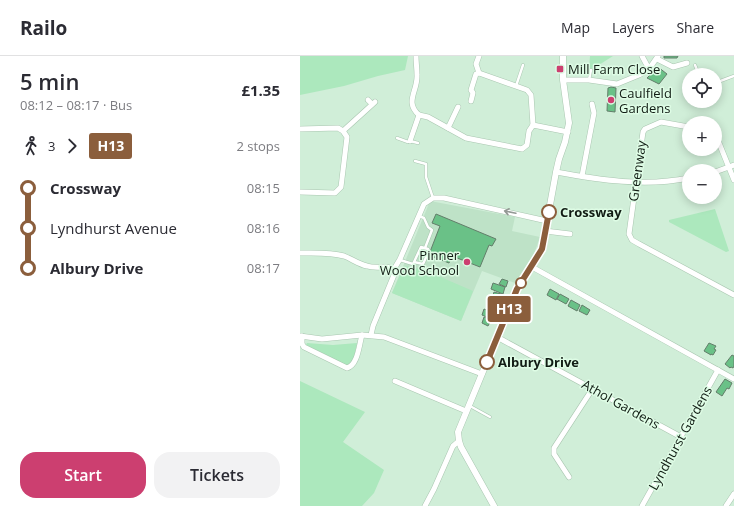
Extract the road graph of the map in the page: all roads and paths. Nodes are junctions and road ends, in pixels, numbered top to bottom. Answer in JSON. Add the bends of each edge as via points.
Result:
{"nodes":[{"id":1,"x":416,"y":56,"type":"edge"},
{"id":2,"x":479,"y":56,"type":"edge"},
{"id":3,"x":563,"y":56,"type":"edge"},
{"id":4,"x":642,"y":56,"type":"edge"},
{"id":5,"x":658,"y":58,"type":"edge"},
{"id":6,"x":687,"y":63,"type":"dead end"},
{"id":7,"x":523,"y":65,"type":"dead end"},
{"id":8,"x":695,"y":65,"type":"dead end"},
{"id":9,"x":696,"y":68,"type":"edge"},
{"id":10,"x":649,"y":69,"type":"junction"},
{"id":11,"x":591,"y":70,"type":"dead end"},
{"id":12,"x":479,"y":73,"type":"junction"},
{"id":13,"x":734,"y":76,"type":"edge"},
{"id":14,"x":562,"y":80,"type":"junction"},
{"id":15,"x":589,"y":80,"type":"junction"},
{"id":16,"x":722,"y":80,"type":"edge"},
{"id":17,"x":516,"y":86,"type":"junction"},
{"id":18,"x":368,"y":100,"type":"dead end"},
{"id":19,"x":471,"y":101,"type":"dead end"},
{"id":20,"x":592,"y":104,"type":"dead end"},
{"id":21,"x":458,"y":106,"type":"dead end"},
{"id":22,"x":419,"y":115,"type":"junction"},
{"id":23,"x":533,"y":125,"type":"junction"},
{"id":24,"x":682,"y":126,"type":"edge"},
{"id":25,"x":448,"y":128,"type":"junction"},
{"id":26,"x":300,"y":129,"type":"edge"},
{"id":27,"x":343,"y":131,"type":"junction"},
{"id":28,"x":568,"y":132,"type":"junction"},
{"id":29,"x":397,"y":138,"type":"dead end"},
{"id":30,"x":410,"y":141,"type":"junction"},
{"id":31,"x":418,"y":143,"type":"dead end"},
{"id":32,"x":722,"y":147,"type":"edge"},
{"id":33,"x":415,"y":160,"type":"dead end"},
{"id":34,"x":731,"y":166,"type":"edge"},
{"id":35,"x":556,"y":172,"type":"junction"},
{"id":36,"x":582,"y":176,"type":"junction"},
{"id":37,"x":682,"y":179,"type":"edge"},
{"id":38,"x":734,"y":180,"type":"edge"},
{"id":39,"x":636,"y":182,"type":"junction"},
{"id":40,"x":300,"y":192,"type":"edge"},
{"id":41,"x":433,"y":198,"type":"junction"},
{"id":42,"x":418,"y":216,"type":"junction"},
{"id":43,"x":548,"y":221,"type":"junction"},
{"id":44,"x":545,"y":231,"type":"junction"},
{"id":45,"x":570,"y":234,"type":"dead end"},
{"id":46,"x":425,"y":248,"type":"junction"},
{"id":47,"x":300,"y":253,"type":"edge"},
{"id":48,"x":400,"y":259,"type":"junction"},
{"id":49,"x":414,"y":262,"type":"junction"},
{"id":50,"x":532,"y":267,"type":"junction"},
{"id":51,"x":394,"y":268,"type":"junction"},
{"id":52,"x":734,"y":295,"type":"edge"},
{"id":53,"x":362,"y":335,"type":"junction"},
{"id":54,"x":371,"y":335,"type":"junction"},
{"id":55,"x":301,"y":336,"type":"edge"},
{"id":56,"x":497,"y":337,"type":"junction"},
{"id":57,"x":718,"y":370,"type":"junction"},
{"id":58,"x":482,"y":374,"type":"junction"},
{"id":59,"x":734,"y":379,"type":"edge"},
{"id":60,"x":395,"y":381,"type":"dead end"},
{"id":61,"x":593,"y":388,"type":"junction"},
{"id":62,"x":467,"y":408,"type":"junction"},
{"id":63,"x":490,"y":417,"type":"dead end"},
{"id":64,"x":681,"y":437,"type":"junction"},
{"id":65,"x":459,"y":441,"type":"junction"},
{"id":66,"x":568,"y":477,"type":"dead end"},
{"id":67,"x":734,"y":494,"type":"edge"},
{"id":68,"x":425,"y":506,"type":"edge"},
{"id":69,"x":494,"y":506,"type":"edge"},
{"id":70,"x":642,"y":506,"type":"edge"},
{"id":71,"x":726,"y":506,"type":"edge"}],
"edges":[{"from":1,"to":22,"type":"street","via":[[417,75],[411,102],[413,110]]},
{"from":2,"to":12,"type":"street","via":[[476,64]]},
{"from":3,"to":14,"type":"street"},
{"from":4,"to":10,"type":"street"},
{"from":5,"to":6,"type":"street","via":[[673,67]]},
{"from":5,"to":10,"type":"street"},
{"from":7,"to":17,"type":"lane"},
{"from":8,"to":9,"type":"lane"},
{"from":10,"to":15,"type":"street","via":[[639,76],[617,84]]},
{"from":11,"to":15,"type":"lane"},
{"from":12,"to":17,"type":"street"},
{"from":12,"to":19,"type":"street","via":[[476,74],[471,90]]},
{"from":13,"to":16,"type":"lane"},
{"from":14,"to":15,"type":"street"},
{"from":14,"to":28,"type":"street"},
{"from":17,"to":23,"type":"street","via":[[527,90],[531,95]]},
{"from":18,"to":27,"type":"street","via":[[373,103]]},
{"from":20,"to":36,"type":"street","via":[[594,113]]},
{"from":21,"to":25,"type":"street"},
{"from":22,"to":25,"type":"street"},
{"from":22,"to":30,"type":"street"},
{"from":23,"to":25,"type":"street","via":[[529,131],[527,145],[522,149],[466,138]]},
{"from":23,"to":28,"type":"street"},
{"from":24,"to":39,"type":"street","name":"Greenway","via":[[661,122],[645,129]]},
{"from":26,"to":27,"type":"street","via":[[338,128]]},
{"from":27,"to":40,"type":"street","via":[[347,137],[341,187],[335,193]]},
{"from":28,"to":35,"type":"street"},
{"from":29,"to":30,"type":"lane"},
{"from":30,"to":31,"type":"lane"},
{"from":32,"to":34,"type":"street"},
{"from":33,"to":41,"type":"lane","via":[[426,164],[426,178]]},
{"from":34,"to":38,"type":"street"},
{"from":35,"to":36,"type":"street"},
{"from":35,"to":43,"type":"street"},
{"from":36,"to":39,"type":"street"},
{"from":37,"to":39,"type":"street"},
{"from":39,"to":52,"type":"street","name":"Greenway","via":[[629,228],[632,240]]},
{"from":41,"to":42,"type":"street","via":[[424,204]]},
{"from":43,"to":41,"type":"street","one_way":true,"via":[[444,198]]},
{"from":42,"to":46,"type":"lane","via":[[424,218],[432,230]]},
{"from":42,"to":48,"type":"street"},
{"from":43,"to":44,"type":"street"},
{"from":44,"to":45,"type":"street"},
{"from":44,"to":50,"type":"street","via":[[542,249]]},
{"from":46,"to":49,"type":"lane","via":[[421,248]]},
{"from":46,"to":49,"type":"lane","via":[[429,252],[424,263]]},
{"from":47,"to":51,"type":"street","via":[[327,253],[344,256],[368,267]]},
{"from":48,"to":49,"type":"lane","via":[[413,264]]},
{"from":48,"to":51,"type":"street"},
{"from":50,"to":56,"type":"street","via":[[517,289]]},
{"from":50,"to":57,"type":"street"},
{"from":51,"to":54,"type":"street","via":[[394,275]]},
{"from":53,"to":54,"type":"street"},
{"from":53,"to":55,"type":"street","via":[[322,339]]},
{"from":53,"to":55,"type":"street","via":[[355,362],[347,368],[304,347]]},
{"from":54,"to":58,"type":"street","via":[[384,337]]},
{"from":56,"to":58,"type":"street"},
{"from":56,"to":61,"type":"street","name":"Athol Gardens"},
{"from":57,"to":59,"type":"street"},
{"from":57,"to":64,"type":"street","name":"Lyndhurst Gardens"},
{"from":58,"to":62,"type":"street"},
{"from":60,"to":62,"type":"street"},
{"from":61,"to":64,"type":"street","name":"Athol Gardens"},
{"from":61,"to":66,"type":"street","via":[[554,448],[554,454]]},
{"from":62,"to":63,"type":"lane"},
{"from":62,"to":65,"type":"street","via":[[458,432]]},
{"from":64,"to":70,"type":"street","name":"Lyndhurst Gardens"},
{"from":65,"to":68,"type":"street","via":[[453,446]]},
{"from":65,"to":69,"type":"street"},
{"from":67,"to":71,"type":"street"}]}
